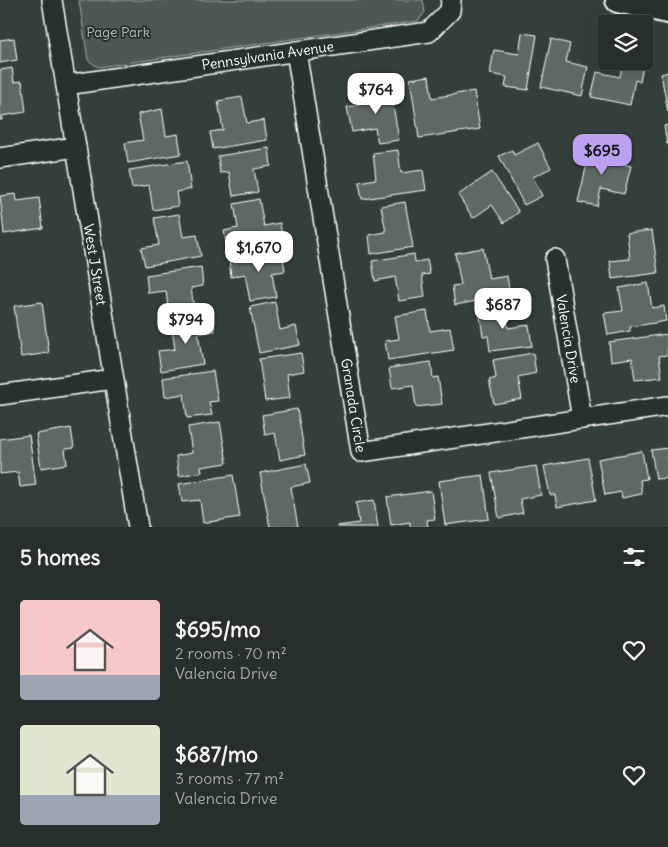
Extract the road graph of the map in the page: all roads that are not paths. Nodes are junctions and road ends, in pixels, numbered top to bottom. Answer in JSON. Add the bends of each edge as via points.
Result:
{"nodes":[{"id":1,"x":52,"y":0,"type":"edge"},
{"id":2,"x":451,"y":0,"type":"edge"},
{"id":3,"x":618,"y":0,"type":"edge"},
{"id":4,"x":668,"y":11,"type":"edge"},
{"id":5,"x":296,"y":51,"type":"junction"},
{"id":6,"x":66,"y":85,"type":"junction"},
{"id":7,"x":76,"y":147,"type":"junction"},
{"id":8,"x":0,"y":158,"type":"edge"},
{"id":9,"x":555,"y":259,"type":"dead end"},
{"id":10,"x":113,"y":378,"type":"junction"},
{"id":11,"x":0,"y":395,"type":"edge"},
{"id":12,"x":668,"y":406,"type":"edge"},
{"id":13,"x":582,"y":419,"type":"junction"},
{"id":14,"x":138,"y":527,"type":"edge"}],
"edges":[{"from":1,"to":6,"type":"street","name":"West J Street"},
{"from":2,"to":5,"type":"street","name":"Pennsylvania Avenue","via":[[450,11],[429,32]]},
{"from":3,"to":4,"type":"street"},
{"from":5,"to":6,"type":"street","name":"Pennsylvania Avenue"},
{"from":5,"to":13,"type":"street","name":"Granada Circle","via":[[361,452]]},
{"from":6,"to":7,"type":"street","name":"West J Street"},
{"from":7,"to":8,"type":"street"},
{"from":7,"to":10,"type":"street","name":"West J Street"},
{"from":9,"to":13,"type":"street","name":"Valencia Drive"},
{"from":10,"to":11,"type":"street"},
{"from":10,"to":14,"type":"street","name":"West J Street"},
{"from":12,"to":13,"type":"street","name":"Granada Circle"}]}
